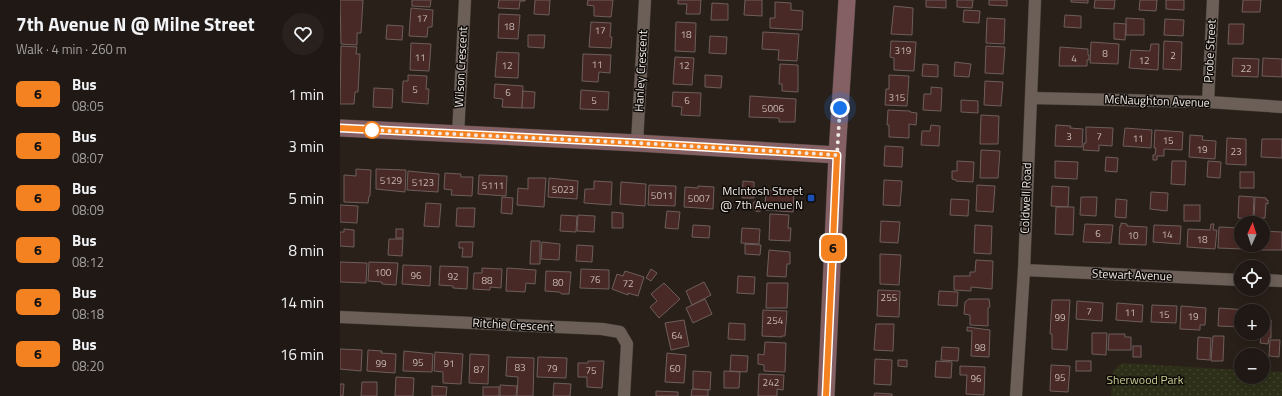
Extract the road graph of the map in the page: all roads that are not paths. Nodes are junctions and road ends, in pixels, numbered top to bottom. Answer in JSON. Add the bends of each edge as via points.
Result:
{"nodes":[{"id":1,"x":465,"y":0,"type":"edge"},
{"id":2,"x":645,"y":0,"type":"edge"},
{"id":3,"x":847,"y":0,"type":"edge"},
{"id":4,"x":1036,"y":0,"type":"edge"},
{"id":5,"x":1213,"y":0,"type":"edge"},
{"id":6,"x":1031,"y":98,"type":"junction"},
{"id":7,"x":1208,"y":102,"type":"junction"},
{"id":8,"x":1282,"y":107,"type":"edge"},
{"id":9,"x":340,"y":128,"type":"edge"},
{"id":10,"x":458,"y":135,"type":"junction"},
{"id":11,"x":637,"y":143,"type":"junction"},
{"id":12,"x":837,"y":155,"type":"junction"},
{"id":13,"x":1024,"y":270,"type":"junction"},
{"id":14,"x":1234,"y":280,"type":"edge"},
{"id":15,"x":1270,"y":280,"type":"edge"},
{"id":16,"x":1282,"y":281,"type":"edge"},
{"id":17,"x":340,"y":317,"type":"edge"},
{"id":18,"x":624,"y":396,"type":"edge"},
{"id":19,"x":826,"y":396,"type":"edge"},
{"id":20,"x":1016,"y":396,"type":"edge"}],
"edges":[{"from":1,"to":10,"type":"street","name":"Wilson Crescent"},
{"from":2,"to":11,"type":"street","name":"Hanley Crescent"},
{"from":3,"to":12,"type":"street"},
{"from":4,"to":6,"type":"street","name":"Coldwell Road"},
{"from":5,"to":7,"type":"street","name":"Probe Street"},
{"from":6,"to":7,"type":"street","name":"McNaughton Avenue"},
{"from":6,"to":13,"type":"street","name":"Coldwell Road"},
{"from":7,"to":8,"type":"street","name":"McNaughton Avenue"},
{"from":9,"to":10,"type":"street"},
{"from":10,"to":11,"type":"street"},
{"from":11,"to":12,"type":"street"},
{"from":12,"to":19,"type":"street"},
{"from":13,"to":14,"type":"street","name":"Stewart Avenue"},
{"from":13,"to":20,"type":"street","name":"Coldwell Road"},
{"from":15,"to":16,"type":"street"},
{"from":17,"to":18,"type":"street","name":"Ritchie Crescent","via":[[602,329],[620,332],[627,344]]}]}
